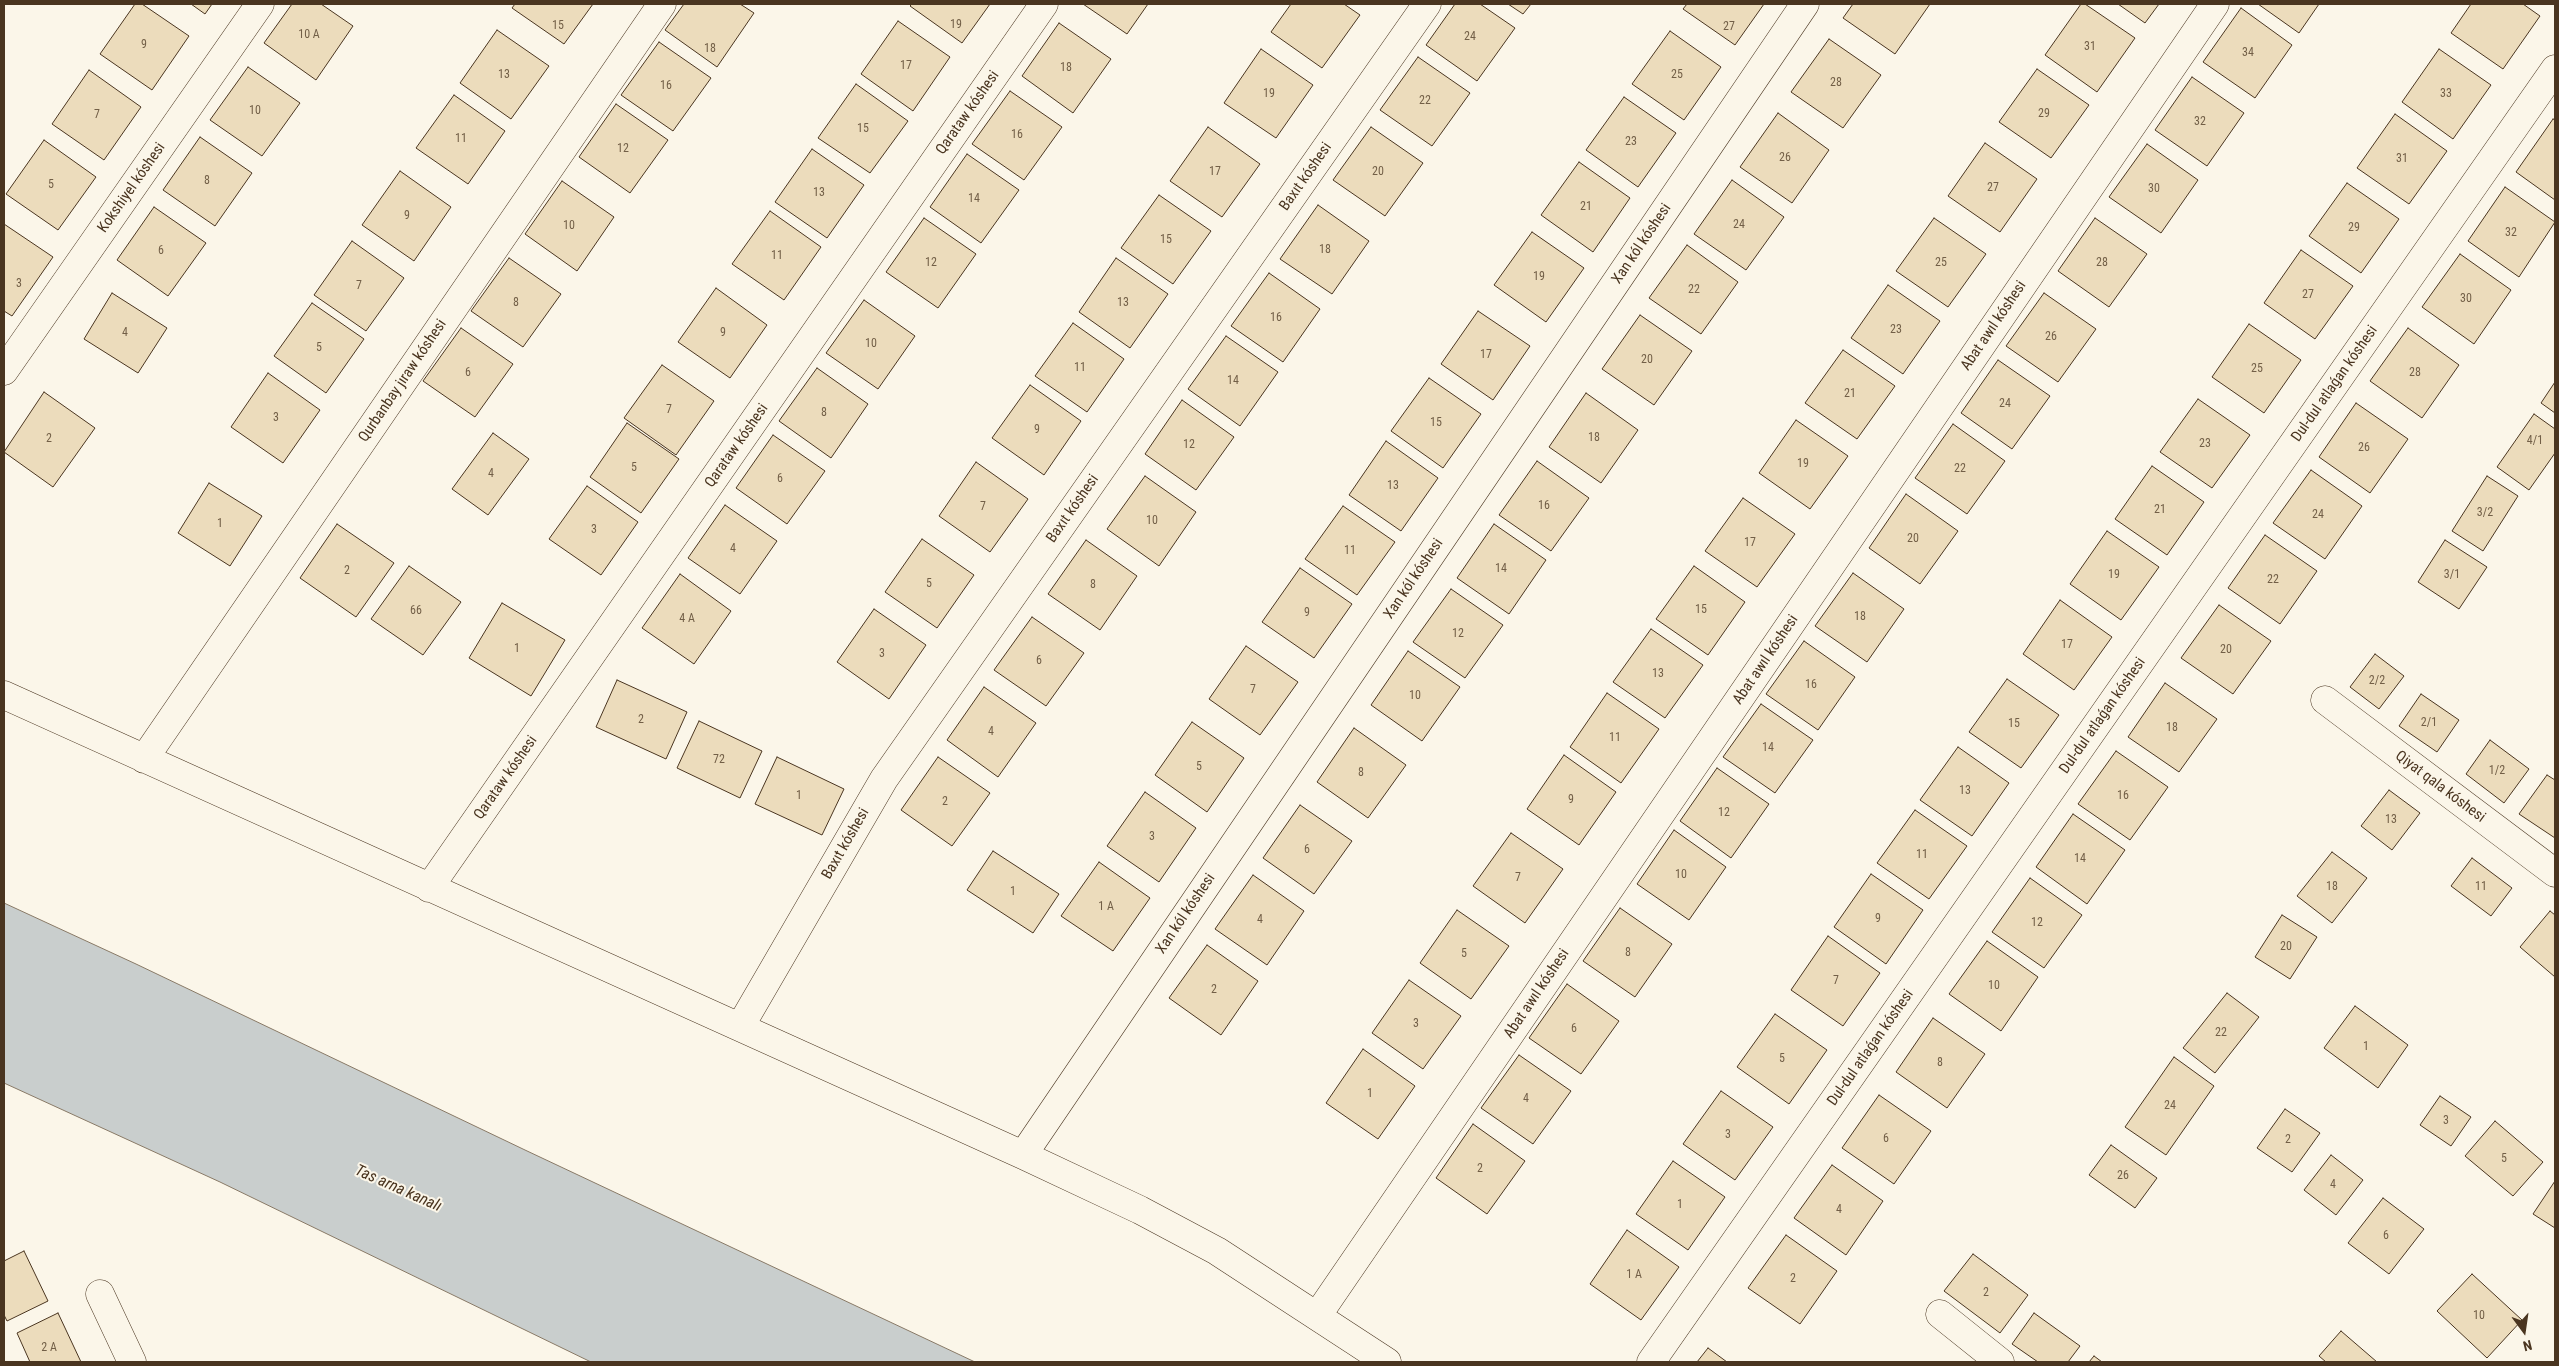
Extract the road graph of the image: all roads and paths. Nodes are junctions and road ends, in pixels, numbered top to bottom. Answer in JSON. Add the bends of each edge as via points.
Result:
{"nodes":[{"id":1,"x":260,"y":4,"type":"edge"},
{"id":2,"x":662,"y":4,"type":"edge"},
{"id":3,"x":1044,"y":4,"type":"edge"},
{"id":4,"x":1428,"y":4,"type":"edge"},
{"id":5,"x":1805,"y":4,"type":"edge"},
{"id":6,"x":2215,"y":4,"type":"edge"},
{"id":7,"x":2555,"y":69,"type":"edge"},
{"id":8,"x":4,"y":371,"type":"edge"},
{"id":9,"x":4,"y":695,"type":"edge"},
{"id":10,"x":2325,"y":700,"type":"dead end"},
{"id":11,"x":144,"y":759,"type":"junction"},
{"id":12,"x":2555,"y":873,"type":"edge"},
{"id":13,"x":430,"y":888,"type":"junction"},
{"id":14,"x":740,"y":1028,"type":"junction"},
{"id":15,"x":1023,"y":1155,"type":"junction"},
{"id":16,"x":100,"y":1294,"type":"dead end"},
{"id":17,"x":1940,"y":1314,"type":"dead end"},
{"id":18,"x":1317,"y":1316,"type":"junction"},
{"id":19,"x":132,"y":1362,"type":"edge"},
{"id":20,"x":1387,"y":1362,"type":"edge"},
{"id":21,"x":1651,"y":1362,"type":"edge"},
{"id":22,"x":2000,"y":1362,"type":"edge"}],
"edges":[{"from":1,"to":8,"type":"street","name":"Kokshiyel kóshesi"},
{"from":2,"to":11,"type":"street","name":"Qurbanbay jıraw kóshesi"},
{"from":3,"to":13,"type":"street","name":"Qarataw kóshesi"},
{"from":4,"to":14,"type":"street","name":"Baxıt kóshesi","via":[[884,779]]},
{"from":5,"to":15,"type":"street","name":"Xan kól kóshesi"},
{"from":6,"to":18,"type":"street","name":"Abat awıl kóshesi"},
{"from":7,"to":21,"type":"street","name":"Dul-dul atlaǵan kóshesi"},
{"from":9,"to":11,"type":"street"},
{"from":10,"to":12,"type":"street","name":"Qiyat qala kóshesi"},
{"from":11,"to":13,"type":"street"},
{"from":13,"to":14,"type":"street"},
{"from":14,"to":15,"type":"street"},
{"from":15,"to":18,"type":"street","via":[[1217,1250]]},
{"from":16,"to":19,"type":"street"},
{"from":17,"to":22,"type":"street"},
{"from":18,"to":20,"type":"street"}]}
